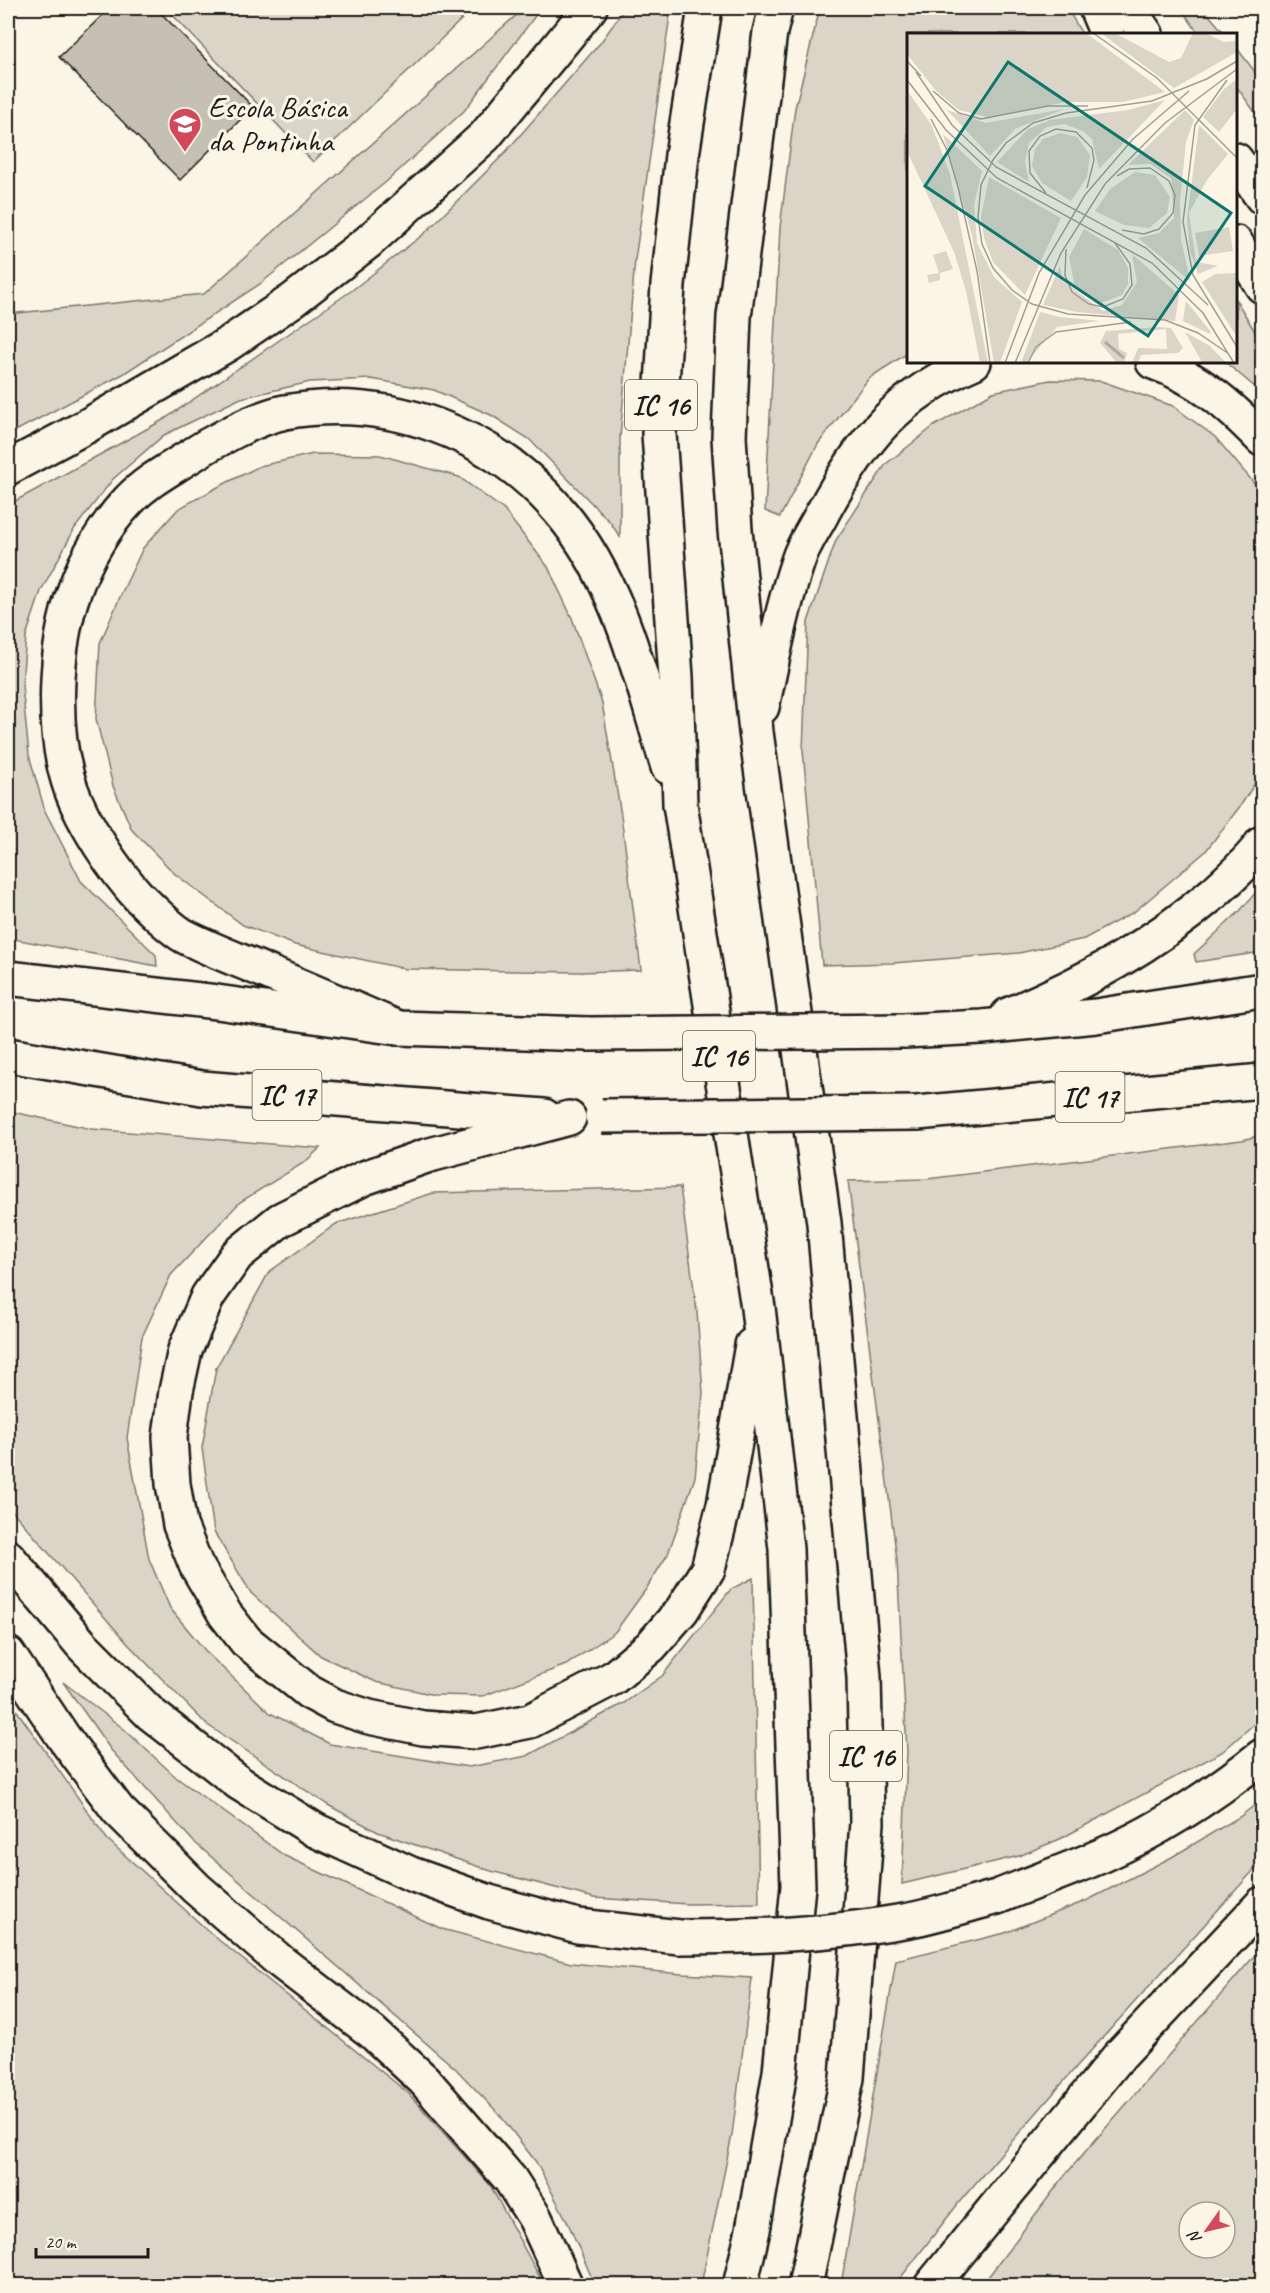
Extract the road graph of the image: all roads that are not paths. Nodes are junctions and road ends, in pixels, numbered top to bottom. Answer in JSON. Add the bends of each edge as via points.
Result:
{"nodes":[{"id":1,"x":590,"y":8,"type":"edge"},
{"id":2,"x":705,"y":8,"type":"edge"},
{"id":3,"x":776,"y":8,"type":"edge"},
{"id":4,"x":1096,"y":8,"type":"edge"},
{"id":5,"x":1128,"y":8,"type":"edge"},
{"id":6,"x":1107,"y":33,"type":"edge"},
{"id":7,"x":1145,"y":33,"type":"edge"},
{"id":8,"x":1237,"y":161,"type":"edge"},
{"id":9,"x":1263,"y":197,"type":"edge"},
{"id":10,"x":1237,"y":245,"type":"edge"},
{"id":11,"x":1263,"y":286,"type":"edge"},
{"id":12,"x":972,"y":363,"type":"edge"},
{"id":13,"x":1156,"y":363,"type":"edge"},
{"id":14,"x":1263,"y":439,"type":"edge"},
{"id":15,"x":8,"y":468,"type":"edge"},
{"id":16,"x":756,"y":732,"type":"junction"},
{"id":17,"x":680,"y":804,"type":"junction"},
{"id":18,"x":1263,"y":843,"type":"edge"},
{"id":19,"x":8,"y":978,"type":"edge"},
{"id":20,"x":1263,"y":990,"type":"edge"},
{"id":21,"x":982,"y":1027,"type":"junction"},
{"id":22,"x":398,"y":1028,"type":"junction"},
{"id":23,"x":8,"y":1055,"type":"edge"},
{"id":24,"x":1263,"y":1080,"type":"edge"},
{"id":25,"x":569,"y":1118,"type":"junction"},
{"id":26,"x":758,"y":1308,"type":"junction"},
{"id":27,"x":8,"y":1557,"type":"edge"},
{"id":28,"x":8,"y":1654,"type":"edge"},
{"id":29,"x":1263,"y":1756,"type":"edge"},
{"id":30,"x":1263,"y":1904,"type":"edge"},
{"id":31,"x":566,"y":2286,"type":"edge"},
{"id":32,"x":740,"y":2286,"type":"edge"},
{"id":33,"x":805,"y":2286,"type":"edge"},
{"id":34,"x":931,"y":2286,"type":"edge"}],
"edges":[{"from":1,"to":15,"type":"highway","via":[[485,136],[368,242],[228,344]]},
{"from":2,"to":17,"type":"highway","number":"IC 16","via":[[682,155],[668,285],[659,434],[676,677]]},
{"from":3,"to":16,"type":"highway","number":"IC 16","via":[[734,317],[729,437]]},
{"from":4,"to":6,"type":"highway"},
{"from":5,"to":7,"type":"highway"},
{"from":8,"to":9,"type":"highway"},
{"from":10,"to":11,"type":"highway"},
{"from":12,"to":16,"type":"highway","via":[[912,395],[876,429],[847,469],[798,558]]},
{"from":13,"to":14,"type":"highway","via":[[1198,382]]},
{"from":16,"to":33,"type":"highway","number":"IC 16","via":[[824,1223],[864,1677],[867,1823],[847,2078]]},
{"from":17,"to":22,"type":"highway","via":[[620,612],[596,563],[564,515],[537,486],[464,435],[426,421],[373,409],[331,407],[282,413],[200,449],[148,483],[129,500],[101,537],[74,589],[59,664],[60,745],[71,790],[97,841],[138,896],[181,934]]},
{"from":17,"to":26,"type":"highway","number":"IC 16"},
{"from":18,"to":21,"type":"highway","via":[[1186,917],[1145,946],[1069,989]]},
{"from":19,"to":22,"type":"highway"},
{"from":20,"to":21,"type":"highway","via":[[1096,1016]]},
{"from":21,"to":22,"type":"highway","bridge":true,"via":[[589,1034]]},
{"from":23,"to":25,"type":"highway","number":"IC 17","via":[[202,1088]]},
{"from":24,"to":25,"type":"highway","number":"IC 17","bridge":true,"via":[[917,1113]]},
{"from":25,"to":26,"type":"highway","via":[[426,1156],[364,1178],[280,1220],[237,1255],[207,1296],[185,1350],[176,1390],[170,1437],[173,1484],[180,1525],[196,1564],[246,1641],[309,1692],[335,1706],[423,1728],[476,1732],[530,1721],[613,1678],[651,1646],[682,1610],[708,1569],[724,1506]]},
{"from":26,"to":32,"type":"highway","number":"IC 16","via":[[786,1549],[798,1886],[780,2072]]},
{"from":27,"to":29,"type":"highway","bridge":true,"via":[[82,1645],[151,1714],[239,1783],[315,1830],[411,1874],[489,1902],[578,1926],[680,1937],[760,1937],[906,1921],[997,1897],[1105,1854],[1169,1820]]},
{"from":28,"to":31,"type":"highway","via":[[118,1810],[196,1888],[281,1962],[372,2032],[455,2115],[523,2198]]},
{"from":30,"to":34,"type":"highway","via":[[1120,2055]]}]}
